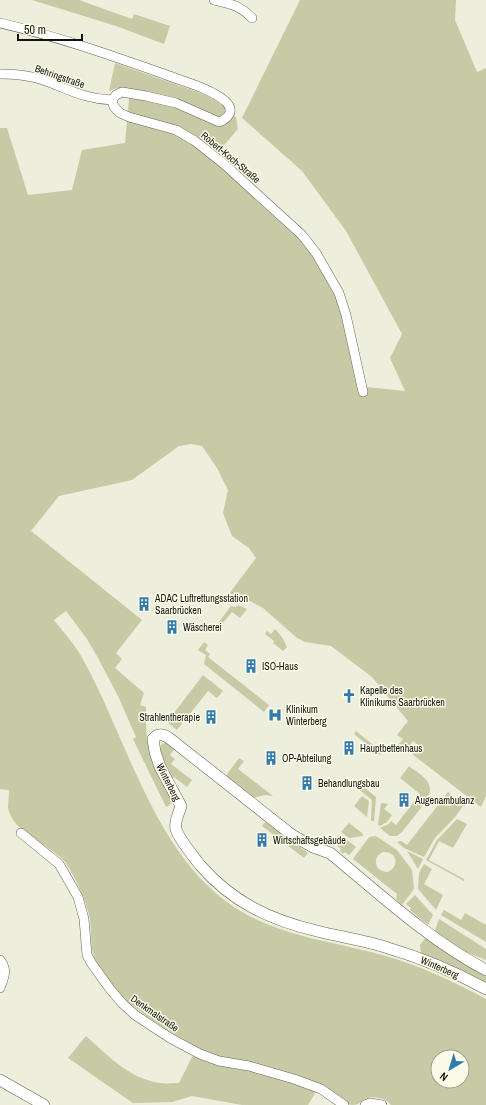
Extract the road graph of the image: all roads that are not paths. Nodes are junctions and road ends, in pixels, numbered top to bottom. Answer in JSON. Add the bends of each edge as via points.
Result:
{"nodes":[{"id":1,"x":214,"y":0,"type":"edge"},
{"id":2,"x":252,"y":18,"type":"dead end"},
{"id":3,"x":0,"y":23,"type":"edge"},
{"id":4,"x":0,"y":74,"type":"edge"},
{"id":5,"x":112,"y":100,"type":"junction"},
{"id":6,"x":363,"y":392,"type":"dead end"},
{"id":7,"x":21,"y":833,"type":"dead end"},
{"id":8,"x":0,"y":960,"type":"edge"},
{"id":9,"x":486,"y":970,"type":"edge"},
{"id":10,"x":0,"y":988,"type":"edge"},
{"id":11,"x":486,"y":989,"type":"edge"},
{"id":12,"x":0,"y":1080,"type":"edge"},
{"id":13,"x":44,"y":1105,"type":"edge"},
{"id":14,"x":344,"y":1105,"type":"edge"},
{"id":15,"x":365,"y":1105,"type":"edge"},
{"id":16,"x":382,"y":1105,"type":"edge"}],
"edges":[{"from":1,"to":2,"type":"street","via":[[243,9]]},
{"from":3,"to":5,"type":"street","name":"Robert-Koch-Straße","via":[[95,50],[200,87],[226,102],[230,113],[226,119],[219,122],[176,103],[146,96],[122,92]]},
{"from":4,"to":5,"type":"street","name":"Behringstraße","via":[[28,76],[93,99]]},
{"from":5,"to":6,"type":"street","name":"Robert-Koch-Straße","via":[[120,113],[176,130],[195,141],[229,168],[302,235],[316,253],[339,293]]},
{"from":7,"to":14,"type":"street","name":"Denkmalstraße","via":[[59,864],[78,897],[84,919],[87,955],[110,989],[135,1015],[200,1054],[294,1079],[321,1089]]},
{"from":8,"to":10,"type":"street","via":[[6,972]]},
{"from":9,"to":11,"type":"street","name":"Winterberg","via":[[448,948],[330,853],[292,835],[165,735],[157,735],[153,739],[160,767],[181,806],[176,830],[206,872],[244,904],[273,918],[315,931],[386,947],[420,958]]},
{"from":12,"to":13,"type":"street"},
{"from":15,"to":16,"type":"street"}]}
